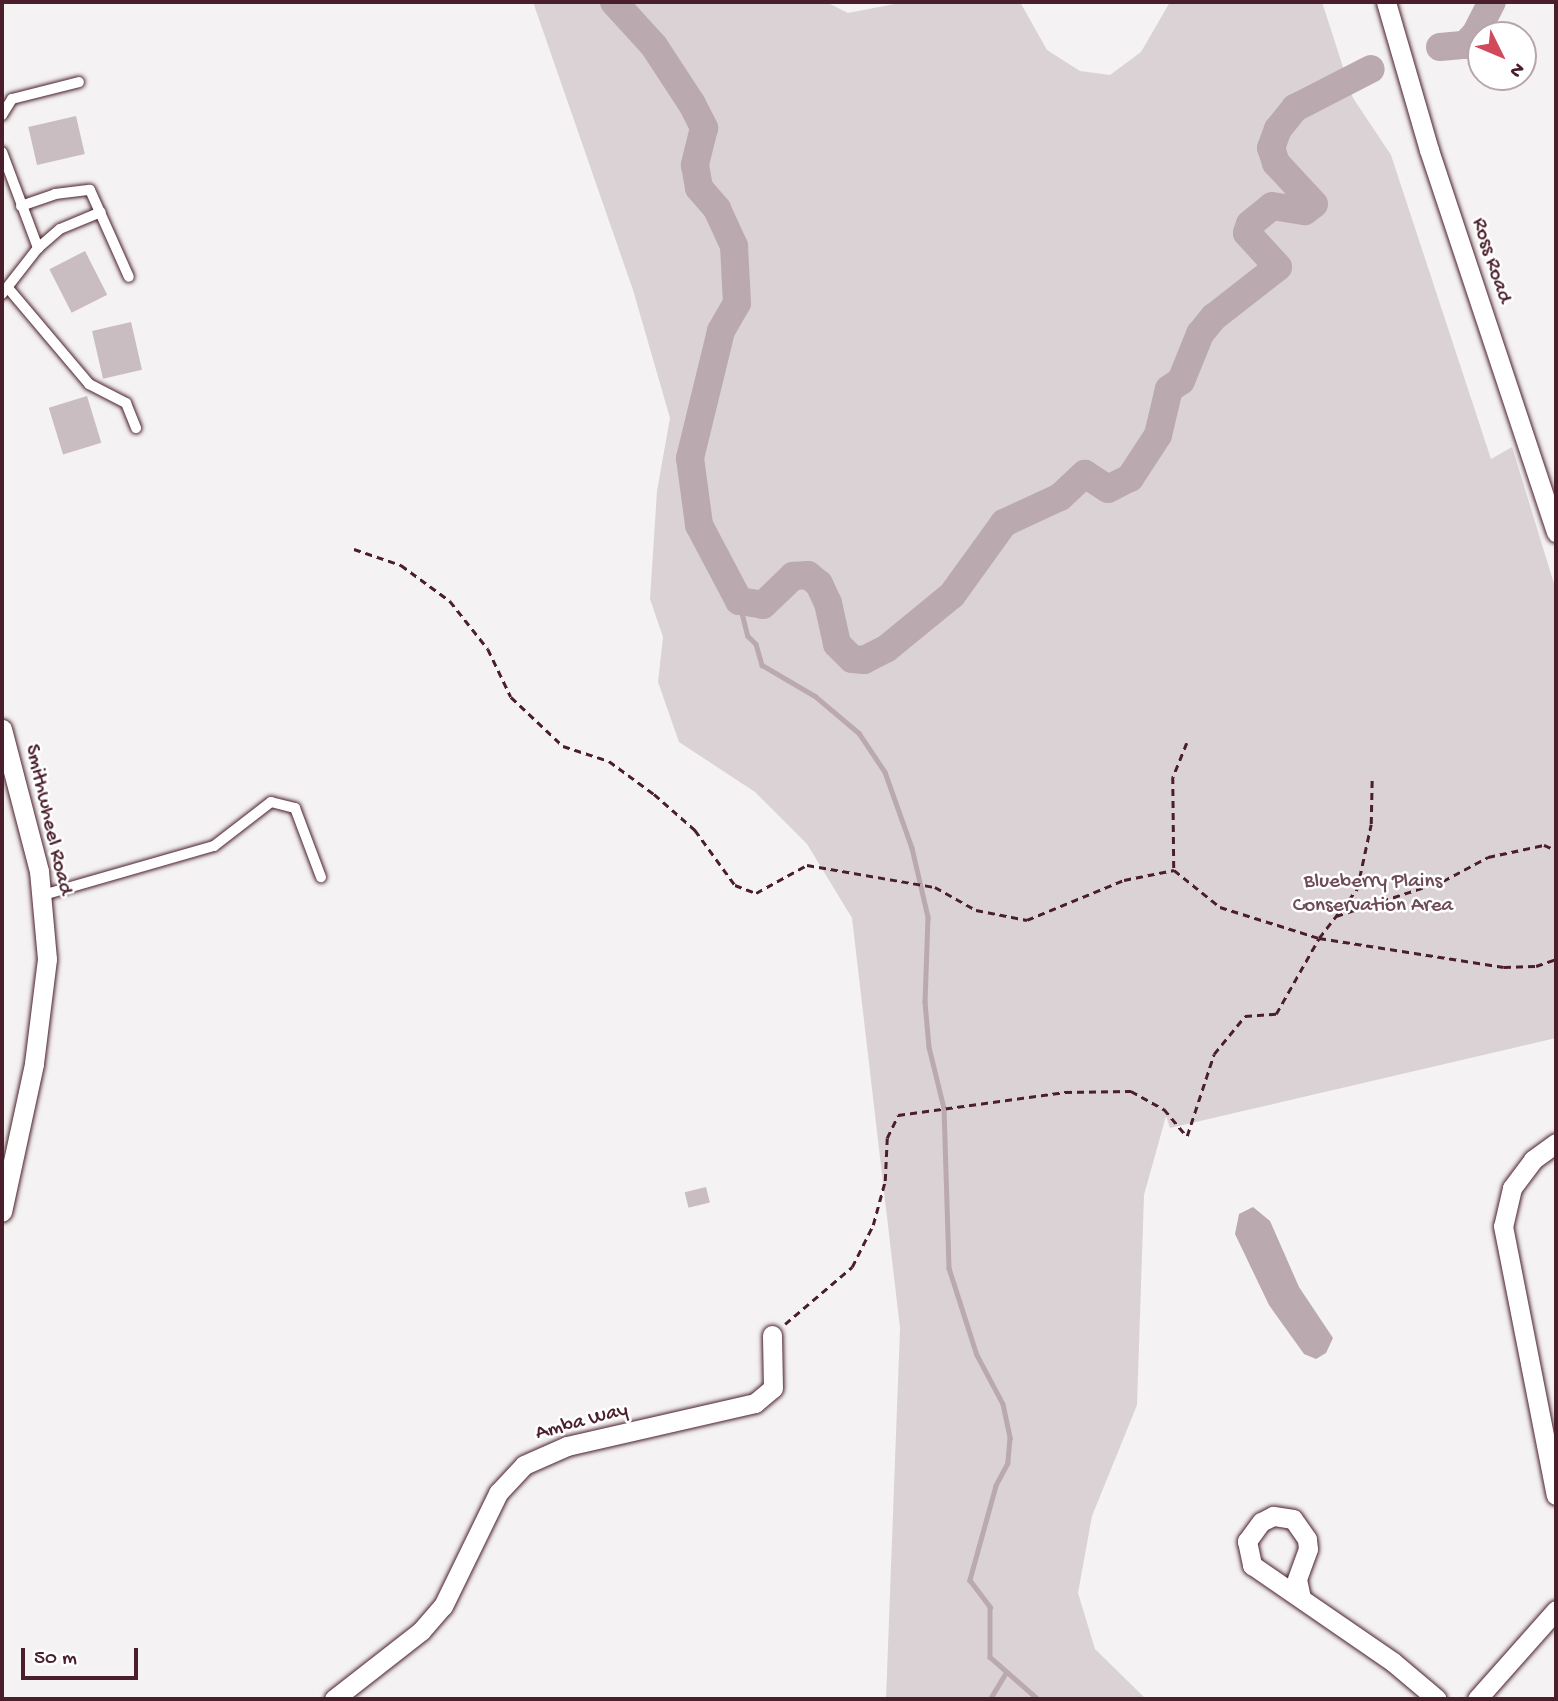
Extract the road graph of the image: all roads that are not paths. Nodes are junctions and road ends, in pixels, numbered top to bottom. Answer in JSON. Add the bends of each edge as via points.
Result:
{"nodes":[{"id":1,"x":1386,"y":2,"type":"edge"},
{"id":2,"x":79,"y":82,"type":"dead end"},
{"id":3,"x":2,"y":116,"type":"edge"},
{"id":4,"x":2,"y":152,"type":"edge"},
{"id":5,"x":21,"y":206,"type":"junction"},
{"id":6,"x":100,"y":212,"type":"junction"},
{"id":7,"x":38,"y":248,"type":"junction"},
{"id":8,"x":129,"y":277,"type":"dead end"},
{"id":9,"x":5,"y":291,"type":"edge"},
{"id":10,"x":136,"y":428,"type":"dead end"},
{"id":11,"x":1556,"y":532,"type":"edge"},
{"id":12,"x":2,"y":729,"type":"edge"},
{"id":13,"x":321,"y":877,"type":"dead end"},
{"id":14,"x":43,"y":895,"type":"junction"},
{"id":15,"x":1556,"y":1143,"type":"edge"},
{"id":16,"x":2,"y":1212,"type":"edge"},
{"id":17,"x":772,"y":1335,"type":"road end"},
{"id":18,"x":1556,"y":1495,"type":"edge"},
{"id":19,"x":1301,"y":1598,"type":"dead end"},
{"id":20,"x":1556,"y":1610,"type":"edge"},
{"id":21,"x":334,"y":1699,"type":"edge"},
{"id":22,"x":1437,"y":1699,"type":"edge"},
{"id":23,"x":1477,"y":1699,"type":"edge"}],
"edges":[{"from":1,"to":11,"type":"street","name":"Ross Road","via":[[1429,150]]},
{"from":2,"to":3,"type":"lane","via":[[12,99]]},
{"from":4,"to":5,"type":"lane"},
{"from":5,"to":6,"type":"lane","via":[[87,189]]},
{"from":5,"to":7,"type":"lane"},
{"from":6,"to":7,"type":"lane","via":[[60,229]]},
{"from":6,"to":8,"type":"lane"},
{"from":7,"to":9,"type":"lane"},
{"from":9,"to":10,"type":"lane","via":[[89,384],[126,403]]},
{"from":12,"to":14,"type":"street","name":"Smithwheel Road"},
{"from":13,"to":14,"type":"lane","via":[[295,807],[271,802],[214,846]]},
{"from":14,"to":16,"type":"street","name":"Smithwheel Road","via":[[47,959],[43,1010]]},
{"from":15,"to":18,"type":"street","via":[[1533,1160],[1512,1188],[1503,1226]]},
{"from":17,"to":21,"type":"street","name":"Amba Way","via":[[773,1388],[755,1403],[566,1446],[524,1465],[498,1493],[443,1605],[421,1631]]},
{"from":19,"to":22,"type":"street"},
{"from":20,"to":23,"type":"street"}]}
